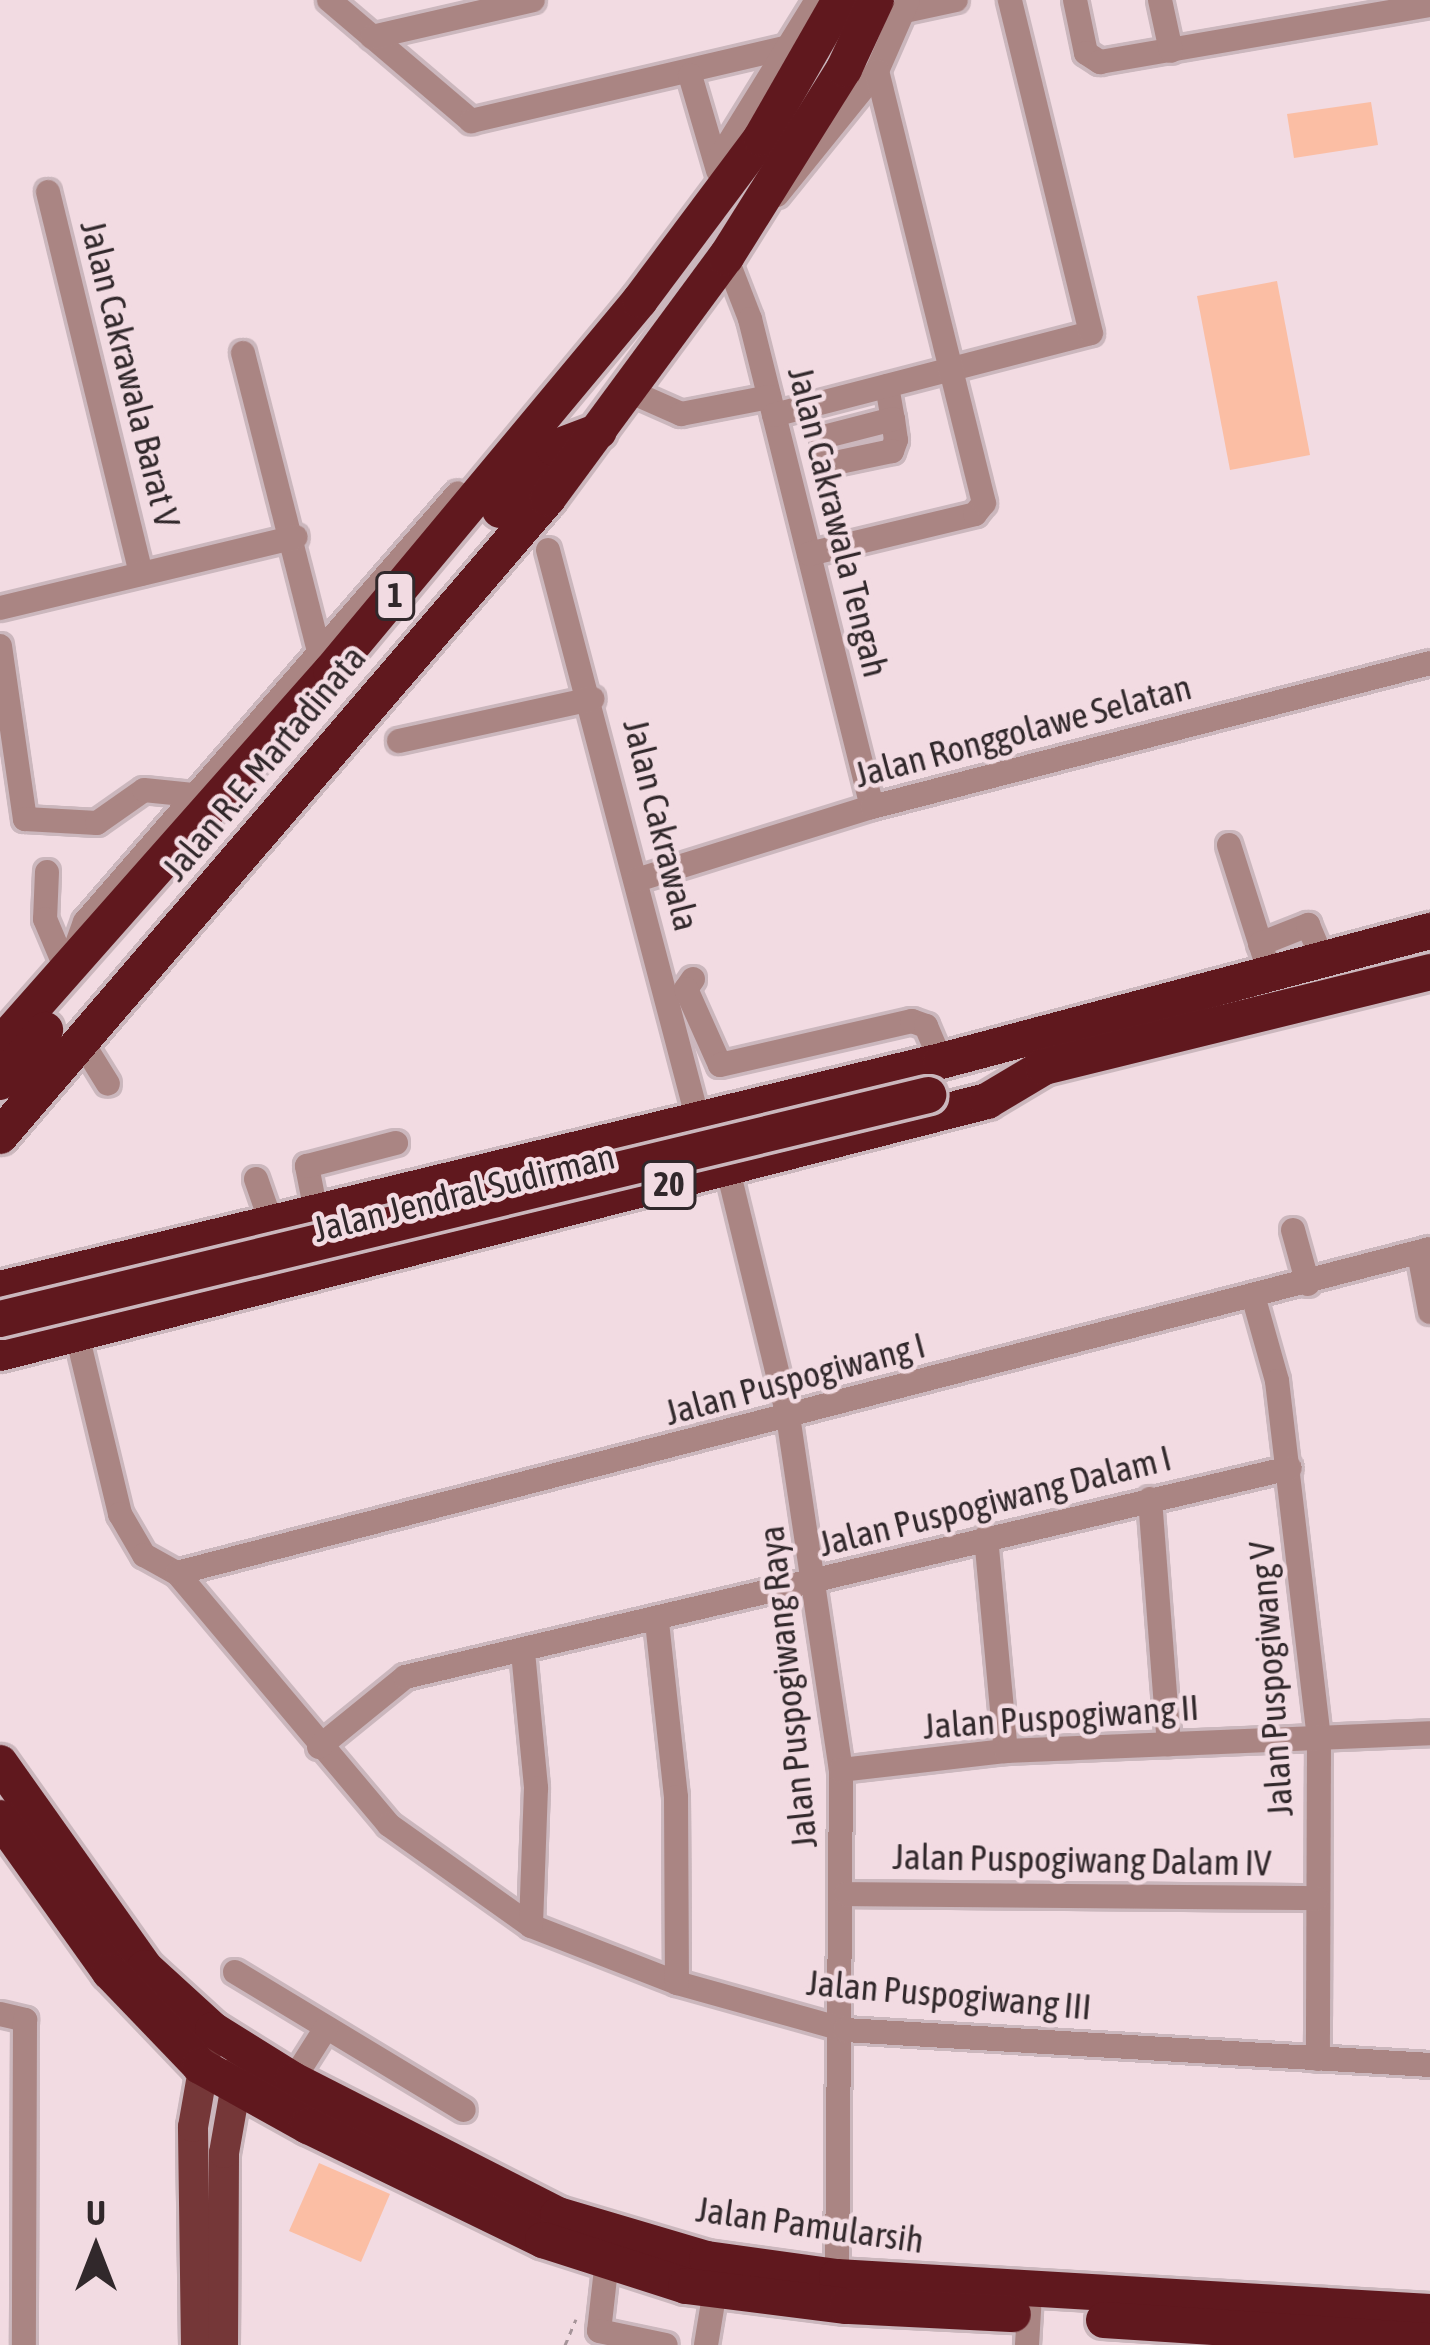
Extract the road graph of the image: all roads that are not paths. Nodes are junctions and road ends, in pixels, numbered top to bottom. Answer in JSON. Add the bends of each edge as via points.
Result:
{"nodes":[{"id":1,"x":329,"y":0,"type":"edge"},
{"id":2,"x":533,"y":0,"type":"edge"},
{"id":3,"x":817,"y":0,"type":"edge"},
{"id":4,"x":840,"y":0,"type":"edge"},
{"id":5,"x":956,"y":0,"type":"edge"},
{"id":6,"x":1010,"y":0,"type":"edge"},
{"id":7,"x":1075,"y":0,"type":"edge"},
{"id":8,"x":1160,"y":0,"type":"edge"},
{"id":9,"x":896,"y":4,"type":"edge"},
{"id":10,"x":1430,"y":5,"type":"edge"},
{"id":11,"x":372,"y":38,"type":"junction"},
{"id":12,"x":794,"y":46,"type":"junction"},
{"id":13,"x":1171,"y":51,"type":"junction"},
{"id":14,"x":877,"y":71,"type":"junction"},
{"id":15,"x":690,"y":75,"type":"junction"},
{"id":16,"x":781,"y":137,"type":"junction"},
{"id":17,"x":720,"y":177,"type":"junction"},
{"id":18,"x":48,"y":192,"type":"dead end"},
{"id":19,"x":760,"y":204,"type":"junction"},
{"id":20,"x":726,"y":257,"type":"junction"},
{"id":21,"x":597,"y":352,"type":"junction"},
{"id":22,"x":243,"y":353,"type":"dead end"},
{"id":23,"x":952,"y":368,"type":"junction"},
{"id":24,"x":887,"y":386,"type":"junction"},
{"id":25,"x":629,"y":391,"type":"junction"},
{"id":26,"x":771,"y":406,"type":"junction"},
{"id":27,"x":892,"y":419,"type":"dead end"},
{"id":28,"x":600,"y":431,"type":"junction"},
{"id":29,"x":296,"y":537,"type":"junction"},
{"id":30,"x":548,"y":550,"type":"dead end"},
{"id":31,"x":808,"y":554,"type":"junction"},
{"id":32,"x":141,"y":574,"type":"junction"},
{"id":33,"x":0,"y":608,"type":"edge"},
{"id":34,"x":0,"y":646,"type":"edge"},
{"id":35,"x":318,"y":648,"type":"junction"},
{"id":36,"x":1430,"y":663,"type":"edge"},
{"id":37,"x":592,"y":700,"type":"junction"},
{"id":38,"x":399,"y":742,"type":"dead end"},
{"id":39,"x":193,"y":795,"type":"junction"},
{"id":40,"x":872,"y":806,"type":"junction"},
{"id":41,"x":1229,"y":845,"type":"dead end"},
{"id":42,"x":47,"y":872,"type":"dead end"},
{"id":43,"x":637,"y":880,"type":"junction"},
{"id":44,"x":1430,"y":931,"type":"edge"},
{"id":45,"x":1265,"y":959,"type":"junction"},
{"id":46,"x":69,"y":969,"type":"junction"},
{"id":47,"x":1430,"y":973,"type":"edge"},
{"id":48,"x":693,"y":979,"type":"dead end"},
{"id":49,"x":828,"y":1040,"type":"junction"},
{"id":50,"x":82,"y":1042,"type":"junction"},
{"id":51,"x":0,"y":1045,"type":"edge"},
{"id":52,"x":1045,"y":1067,"type":"junction"},
{"id":53,"x":934,"y":1078,"type":"junction"},
{"id":54,"x":0,"y":1082,"type":"edge"},
{"id":55,"x":108,"y":1084,"type":"dead end"},
{"id":56,"x":843,"y":1084,"type":"junction"},
{"id":57,"x":698,"y":1120,"type":"junction"},
{"id":58,"x":2,"y":1132,"type":"edge"},
{"id":59,"x":396,"y":1143,"type":"dead end"},
{"id":60,"x":728,"y":1170,"type":"junction"},
{"id":61,"x":256,"y":1179,"type":"dead end"},
{"id":62,"x":316,"y":1212,"type":"junction"},
{"id":63,"x":272,"y":1222,"type":"junction"},
{"id":64,"x":1293,"y":1230,"type":"dead end"},
{"id":65,"x":1425,"y":1251,"type":"edge"},
{"id":66,"x":62,"y":1274,"type":"junction"},
{"id":67,"x":1308,"y":1284,"type":"junction"},
{"id":68,"x":0,"y":1289,"type":"edge"},
{"id":69,"x":1254,"y":1299,"type":"junction"},
{"id":70,"x":1430,"y":1312,"type":"edge"},
{"id":71,"x":0,"y":1319,"type":"edge"},
{"id":72,"x":77,"y":1334,"type":"junction"},
{"id":73,"x":0,"y":1353,"type":"edge"},
{"id":74,"x":788,"y":1416,"type":"junction"},
{"id":75,"x":1290,"y":1468,"type":"junction"},
{"id":76,"x":1150,"y":1498,"type":"junction"},
{"id":77,"x":986,"y":1537,"type":"junction"},
{"id":78,"x":177,"y":1573,"type":"junction"},
{"id":79,"x":818,"y":1581,"type":"junction"},
{"id":80,"x":657,"y":1622,"type":"junction"},
{"id":81,"x":523,"y":1652,"type":"junction"},
{"id":82,"x":1430,"y":1733,"type":"edge"},
{"id":83,"x":1319,"y":1740,"type":"junction"},
{"id":84,"x":1169,"y":1744,"type":"junction"},
{"id":85,"x":320,"y":1747,"type":"junction"},
{"id":86,"x":1006,"y":1751,"type":"junction"},
{"id":87,"x":0,"y":1763,"type":"edge"},
{"id":88,"x":841,"y":1770,"type":"junction"},
{"id":89,"x":0,"y":1818,"type":"edge"},
{"id":90,"x":846,"y":1894,"type":"junction"},
{"id":91,"x":1317,"y":1898,"type":"junction"},
{"id":92,"x":531,"y":1927,"type":"junction"},
{"id":93,"x":235,"y":1972,"type":"dead end"},
{"id":94,"x":676,"y":1983,"type":"junction"},
{"id":95,"x":0,"y":2014,"type":"edge"},
{"id":96,"x":326,"y":2028,"type":"junction"},
{"id":97,"x":213,"y":2030,"type":"junction"},
{"id":98,"x":844,"y":2030,"type":"junction"},
{"id":99,"x":246,"y":2051,"type":"junction"},
{"id":100,"x":1318,"y":2059,"type":"junction"},
{"id":101,"x":1430,"y":2065,"type":"edge"},
{"id":102,"x":200,"y":2066,"type":"junction"},
{"id":103,"x":293,"y":2080,"type":"junction"},
{"id":104,"x":231,"y":2086,"type":"junction"},
{"id":105,"x":464,"y":2110,"type":"dead end"},
{"id":106,"x":607,"y":2260,"type":"junction"},
{"id":107,"x":837,"y":2277,"type":"junction"},
{"id":108,"x":715,"y":2290,"type":"junction"},
{"id":109,"x":1430,"y":2312,"type":"edge"},
{"id":110,"x":12,"y":2314,"type":"edge"},
{"id":111,"x":1028,"y":2317,"type":"edge"},
{"id":112,"x":1430,"y":2341,"type":"edge"},
{"id":113,"x":24,"y":2345,"type":"edge"},
{"id":114,"x":196,"y":2345,"type":"edge"},
{"id":115,"x":223,"y":2345,"type":"edge"},
{"id":116,"x":666,"y":2345,"type":"edge"},
{"id":117,"x":706,"y":2345,"type":"edge"}],
"edges":[{"from":1,"to":11,"type":"street"},
{"from":2,"to":11,"type":"street"},
{"from":3,"to":12,"type":"street"},
{"from":4,"to":16,"type":"highway","number":"1"},
{"from":5,"to":9,"type":"street"},
{"from":6,"to":23,"type":"street","via":[[1091,331]]},
{"from":7,"to":13,"type":"street","via":[[1087,53],[1100,62]]},
{"from":8,"to":13,"type":"street"},
{"from":9,"to":14,"type":"street"},
{"from":9,"to":16,"type":"highway","number":"1"},
{"from":10,"to":13,"type":"street"},
{"from":11,"to":15,"type":"street","via":[[457,116],[478,122]]},
{"from":12,"to":15,"type":"street"},
{"from":12,"to":17,"type":"street"},
{"from":14,"to":19,"type":"street","via":[[808,165]]},
{"from":14,"to":23,"type":"street"},
{"from":15,"to":17,"type":"street"},
{"from":16,"to":17,"type":"highway","name":"Jalan R.E. Martadinata","number":"1"},
{"from":16,"to":19,"type":"highway","name":"Jalan R.E. Martadinata","number":"1"},
{"from":17,"to":21,"type":"highway","name":"Jalan R.E. Martadinata","number":"1"},
{"from":18,"to":32,"type":"street","name":"Jalan Cakrawala Barat V"},
{"from":19,"to":20,"type":"highway","name":"Jalan R.E. Martadinata","number":"1"},
{"from":20,"to":25,"type":"highway","name":"Jalan R.E. Martadinata","number":"1"},
{"from":20,"to":26,"type":"street","name":"Jalan Cakrawala Tengah"},
{"from":21,"to":35,"type":"street","via":[[561,371]]},
{"from":21,"to":46,"type":"highway","name":"Jalan R.E. Martadinata","number":"1"},
{"from":22,"to":29,"type":"street"},
{"from":23,"to":24,"type":"street"},
{"from":23,"to":31,"type":"street","via":[[982,484],[981,510]]},
{"from":24,"to":26,"type":"street"},
{"from":24,"to":27,"type":"street"},
{"from":25,"to":26,"type":"street","via":[[681,414]]},
{"from":25,"to":28,"type":"highway","name":"Jalan R.E. Martadinata","number":"1"},
{"from":26,"to":31,"type":"street","name":"Jalan Cakrawala Tengah"},
{"from":28,"to":50,"type":"highway","name":"Jalan R.E. Martadinata","number":"1"},
{"from":28,"to":54,"type":"highway","number":"1","via":[[569,437],[524,483]]},
{"from":29,"to":32,"type":"street"},
{"from":29,"to":35,"type":"street"},
{"from":30,"to":37,"type":"street","name":"Jalan Cakrawala"},
{"from":31,"to":40,"type":"street","name":"Jalan Cakrawala Tengah"},
{"from":32,"to":33,"type":"street"},
{"from":34,"to":39,"type":"street","via":[[26,819],[97,823],[144,790]]},
{"from":35,"to":39,"type":"street"},
{"from":36,"to":40,"type":"street","name":"Jalan Ronggolawe Selatan"},
{"from":37,"to":38,"type":"street"},
{"from":37,"to":43,"type":"street","name":"Jalan Cakrawala"},
{"from":39,"to":46,"type":"street","via":[[85,922]]},
{"from":40,"to":43,"type":"street","name":"Jalan Ronggolawe Selatan"},
{"from":41,"to":45,"type":"street"},
{"from":42,"to":46,"type":"street","via":[[45,919]]},
{"from":43,"to":57,"type":"street","name":"Jalan Cakrawala"},
{"from":44,"to":45,"type":"highway","name":"Jalan Jendral Sudirman","number":"20","via":[[1323,961]]},
{"from":45,"to":53,"type":"highway","name":"Jalan Jendral Sudirman","number":"20"},
{"from":46,"to":51,"type":"highway","name":"Jalan R.E. Martadinata","number":"1"},
{"from":47,"to":52,"type":"highway","name":"Jalan Jendral Sudirman","number":"20"},
{"from":48,"to":49,"type":"street","via":[[686,989],[720,1065]]},
{"from":49,"to":53,"type":"street","via":[[920,1022]]},
{"from":49,"to":56,"type":"street"},
{"from":50,"to":55,"type":"street"},
{"from":50,"to":58,"type":"highway","name":"Jalan R.E. Martadinata","number":"1"},
{"from":52,"to":53,"type":"highway","number":"20"},
{"from":52,"to":60,"type":"highway","name":"Jalan Jendral Sudirman","number":"20","via":[[987,1101]]},
{"from":53,"to":56,"type":"highway","name":"Jalan Jendral Sudirman","number":"20"},
{"from":53,"to":71,"type":"highway","number":"20","bridge":true},
{"from":56,"to":57,"type":"highway","name":"Jalan Jendral Sudirman","number":"20"},
{"from":57,"to":62,"type":"highway","name":"Jalan Jendral Sudirman","number":"20"},
{"from":59,"to":62,"type":"street","via":[[307,1166]]},
{"from":60,"to":72,"type":"highway","name":"Jalan Jendral Sudirman","number":"20"},
{"from":60,"to":74,"type":"street","name":"Jalan Puspogiwang Raya"},
{"from":61,"to":63,"type":"street"},
{"from":62,"to":63,"type":"highway","name":"Jalan Jendral Sudirman","number":"20"},
{"from":63,"to":66,"type":"highway","name":"Jalan Jendral Sudirman","number":"20"},
{"from":64,"to":67,"type":"street"},
{"from":65,"to":67,"type":"street","name":"Jalan Puspogiwang I"},
{"from":65,"to":70,"type":"street"},
{"from":66,"to":68,"type":"highway","name":"Jalan Jendral Sudirman","number":"20"},
{"from":66,"to":72,"type":"street","name":"Jalan Puspogiwang III"},
{"from":67,"to":69,"type":"street","name":"Jalan Puspogiwang I"},
{"from":69,"to":74,"type":"street","name":"Jalan Puspogiwang I"},
{"from":69,"to":75,"type":"street","name":"Jalan Puspogiwang V"},
{"from":72,"to":73,"type":"highway","name":"Jalan Jendral Sudirman","number":"20"},
{"from":72,"to":78,"type":"street","name":"Jalan Puspogiwang III","via":[[120,1514],[144,1555]]},
{"from":74,"to":78,"type":"street","name":"Jalan Puspogiwang I"},
{"from":74,"to":79,"type":"street","name":"Jalan Puspogiwang Raya"},
{"from":75,"to":76,"type":"street","name":"Jalan Puspogiwang Dalam I"},
{"from":75,"to":83,"type":"street","name":"Jalan Puspogiwang V"},
{"from":76,"to":77,"type":"street","name":"Jalan Puspogiwang Dalam I"},
{"from":76,"to":84,"type":"street"},
{"from":77,"to":79,"type":"street","name":"Jalan Puspogiwang Dalam I"},
{"from":77,"to":86,"type":"street"},
{"from":78,"to":85,"type":"street","name":"Jalan Puspogiwang III"},
{"from":79,"to":80,"type":"street","name":"Jalan Puspogiwang Dalam I"},
{"from":79,"to":88,"type":"street","name":"Jalan Puspogiwang Raya"},
{"from":80,"to":81,"type":"street","name":"Jalan Puspogiwang Dalam I"},
{"from":80,"to":94,"type":"street","via":[[676,1797]]},
{"from":81,"to":85,"type":"street","name":"Jalan Puspogiwang Dalam I","via":[[405,1677]]},
{"from":81,"to":92,"type":"street","via":[[536,1788]]},
{"from":82,"to":83,"type":"street","name":"Jalan Puspogiwang II"},
{"from":83,"to":84,"type":"street","name":"Jalan Puspogiwang II"},
{"from":83,"to":91,"type":"street","name":"Jalan Puspogiwang V"},
{"from":84,"to":86,"type":"street","name":"Jalan Puspogiwang II"},
{"from":85,"to":92,"type":"street","name":"Jalan Puspogiwang III","via":[[389,1825]]},
{"from":86,"to":88,"type":"street","name":"Jalan Puspogiwang II"},
{"from":87,"to":97,"type":"highway","name":"Jalan Pamularsih","via":[[145,1968]]},
{"from":88,"to":90,"type":"street","name":"Jalan Puspogiwang Raya"},
{"from":89,"to":102,"type":"highway","name":"Jalan Pamularsih","via":[[110,1972]]},
{"from":90,"to":91,"type":"street","name":"Jalan Puspogiwang Dalam IV"},
{"from":90,"to":98,"type":"street","name":"Jalan Puspogiwang Raya"},
{"from":91,"to":100,"type":"street","name":"Jalan Puspogiwang V"},
{"from":92,"to":94,"type":"street","name":"Jalan Puspogiwang III"},
{"from":93,"to":96,"type":"street"},
{"from":94,"to":98,"type":"street","name":"Jalan Puspogiwang III"},
{"from":95,"to":110,"type":"street","via":[[25,2020]]},
{"from":96,"to":103,"type":"street"},
{"from":96,"to":105,"type":"street"},
{"from":97,"to":99,"type":"highway","name":"Jalan Pamularsih"},
{"from":97,"to":102,"type":"main road"},
{"from":98,"to":100,"type":"street","name":"Jalan Puspogiwang III"},
{"from":98,"to":107,"type":"street","name":"Jalan Puspogiwang Raya"},
{"from":99,"to":103,"type":"highway","name":"Jalan Pamularsih"},
{"from":99,"to":104,"type":"main road"},
{"from":100,"to":101,"type":"street","name":"Jalan Puspogiwang III"},
{"from":102,"to":104,"type":"highway","name":"Jalan Pamularsih"},
{"from":102,"to":114,"type":"main road"},
{"from":103,"to":107,"type":"highway","name":"Jalan Pamularsih","via":[[558,2215],[706,2259]]},
{"from":104,"to":106,"type":"highway","name":"Jalan Pamularsih","via":[[543,2240]]},
{"from":104,"to":115,"type":"main road"},
{"from":106,"to":108,"type":"highway","name":"Jalan Pamularsih"},
{"from":106,"to":116,"type":"street","via":[[599,2331]]},
{"from":107,"to":111,"type":"highway","name":"Jalan Pamularsih"},
{"from":108,"to":111,"type":"highway","name":"Jalan Pamularsih"},
{"from":108,"to":117,"type":"street"},
{"from":109,"to":111,"type":"highway","name":"Jalan Pamularsih"},
{"from":110,"to":113,"type":"street"},
{"from":111,"to":112,"type":"highway","name":"Jalan Pamularsih"}]}
